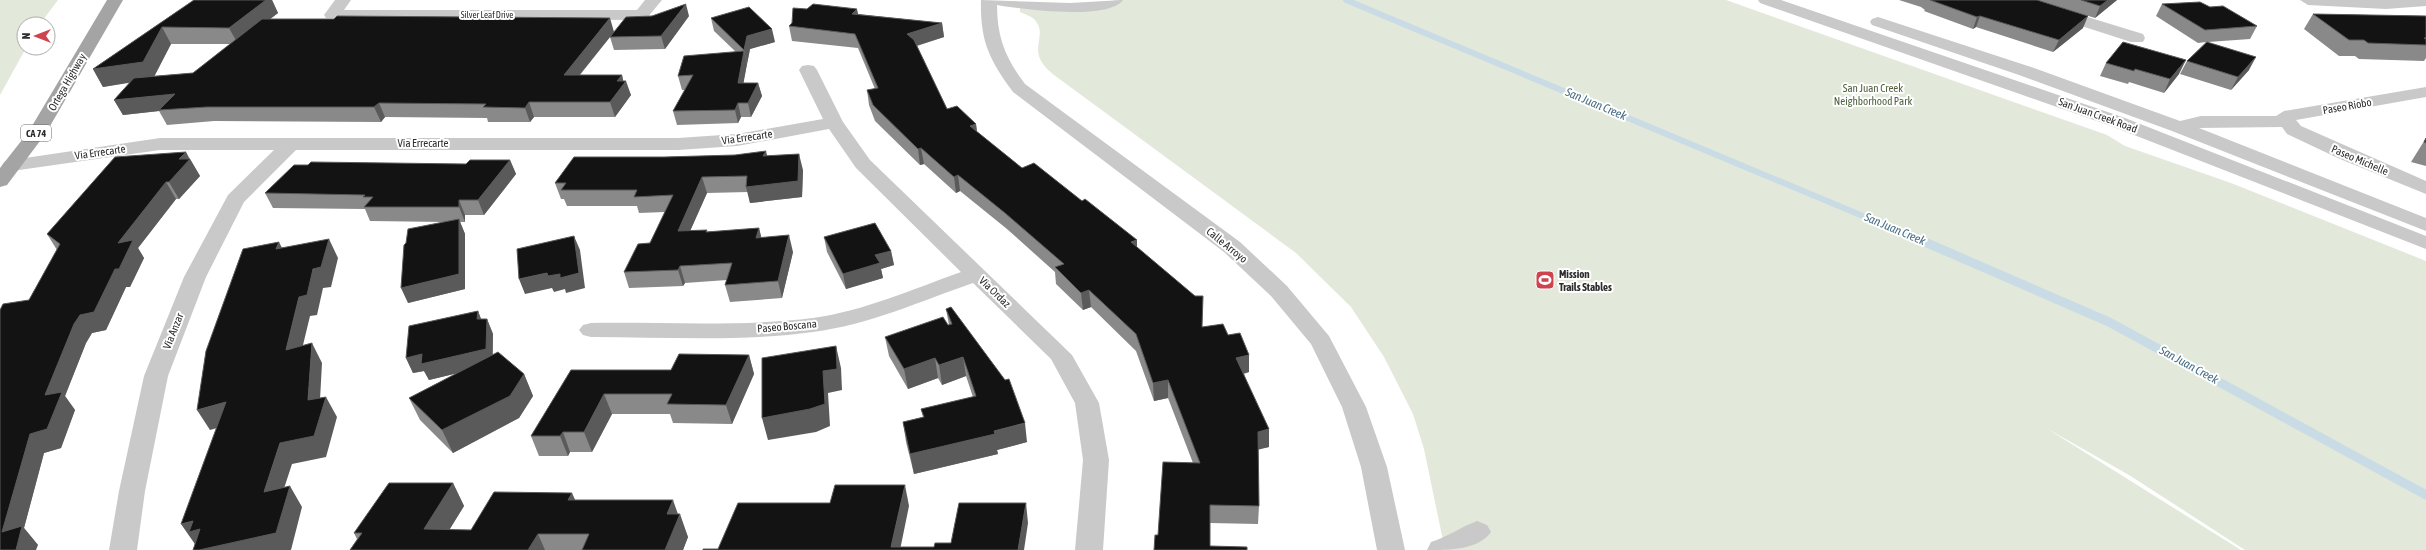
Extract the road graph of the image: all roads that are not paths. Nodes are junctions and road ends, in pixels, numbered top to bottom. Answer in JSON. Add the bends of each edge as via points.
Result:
{"nodes":[{"id":1,"x":343,"y":0,"type":"edge"},
{"id":2,"x":654,"y":0,"type":"edge"},
{"id":3,"x":989,"y":0,"type":"edge"},
{"id":4,"x":992,"y":0,"type":"edge"},
{"id":5,"x":1115,"y":0,"type":"edge"},
{"id":6,"x":1766,"y":0,"type":"edge"},
{"id":7,"x":1810,"y":0,"type":"edge"},
{"id":8,"x":2016,"y":0,"type":"edge"},
{"id":9,"x":2308,"y":0,"type":"edge"},
{"id":10,"x":118,"y":1,"type":"edge"},
{"id":11,"x":2426,"y":1,"type":"edge"},
{"id":12,"x":2137,"y":38,"type":"dead end"},
{"id":13,"x":808,"y":70,"type":"dead end"},
{"id":14,"x":2426,"y":92,"type":"edge"},
{"id":15,"x":834,"y":123,"type":"junction"},
{"id":16,"x":2290,"y":125,"type":"junction"},
{"id":17,"x":2179,"y":127,"type":"junction"},
{"id":18,"x":292,"y":143,"type":"junction"},
{"id":19,"x":12,"y":165,"type":"junction"},
{"id":20,"x":0,"y":181,"type":"edge"},
{"id":21,"x":2426,"y":188,"type":"edge"},
{"id":22,"x":2426,"y":225,"type":"edge"},
{"id":23,"x":2426,"y":243,"type":"edge"},
{"id":24,"x":976,"y":274,"type":"junction"},
{"id":25,"x":591,"y":330,"type":"dead end"},
{"id":26,"x":1477,"y":532,"type":"dead end"},
{"id":27,"x":123,"y":550,"type":"edge"},
{"id":28,"x":1089,"y":550,"type":"edge"},
{"id":29,"x":1391,"y":550,"type":"edge"},
{"id":30,"x":1441,"y":550,"type":"edge"}],
"edges":[{"from":1,"to":2,"type":"street","name":"Silver Leaf Drive","via":[[332,14],[641,14]]},
{"from":3,"to":29,"type":"street","name":"Calle Arroyo","via":[[988,29],[997,59],[1019,88],[1232,247],[1279,291],[1321,341],[1354,407],[1374,467]]},
{"from":4,"to":5,"type":"street","via":[[1075,7],[1102,5]]},
{"from":6,"to":23,"type":"street","name":"San Juan Creek Road","via":[[2111,120]]},
{"from":7,"to":17,"type":"street","name":"San Juan Creek Road","via":[[2025,71]]},
{"from":8,"to":12,"type":"street"},
{"from":9,"to":11,"type":"street","via":[[2386,4]]},
{"from":10,"to":19,"type":"main road","name":"Ortega Highway","number":"CA 74","via":[[53,106]]},
{"from":13,"to":15,"type":"street","name":"Via Ordaz"},
{"from":14,"to":16,"type":"street","name":"Paseo Riobo","via":[[2284,117]]},
{"from":15,"to":18,"type":"street","name":"Via Errecarte","via":[[737,140],[678,144]]},
{"from":15,"to":24,"type":"street","name":"Via Ordaz","via":[[863,164]]},
{"from":16,"to":17,"type":"street","via":[[2201,122]]},
{"from":16,"to":21,"type":"street","name":"Paseo Michelle","via":[[2347,155]]},
{"from":17,"to":22,"type":"street","name":"San Juan Creek Road"},
{"from":18,"to":19,"type":"street","name":"Via Errecarte","via":[[160,144]]},
{"from":18,"to":27,"type":"street","name":"Via Anzar","via":[[235,199],[195,277],[156,376],[132,491]]},
{"from":19,"to":20,"type":"main road","name":"Ortega Highway","number":"CA 74"},
{"from":24,"to":25,"type":"street","name":"Paseo Boscana","via":[[858,316],[814,325],[768,329]]},
{"from":24,"to":28,"type":"street","name":"Via Ordaz","via":[[1060,355],[1087,403],[1096,460]]},
{"from":26,"to":30,"type":"street","via":[[1454,546]]}]}
